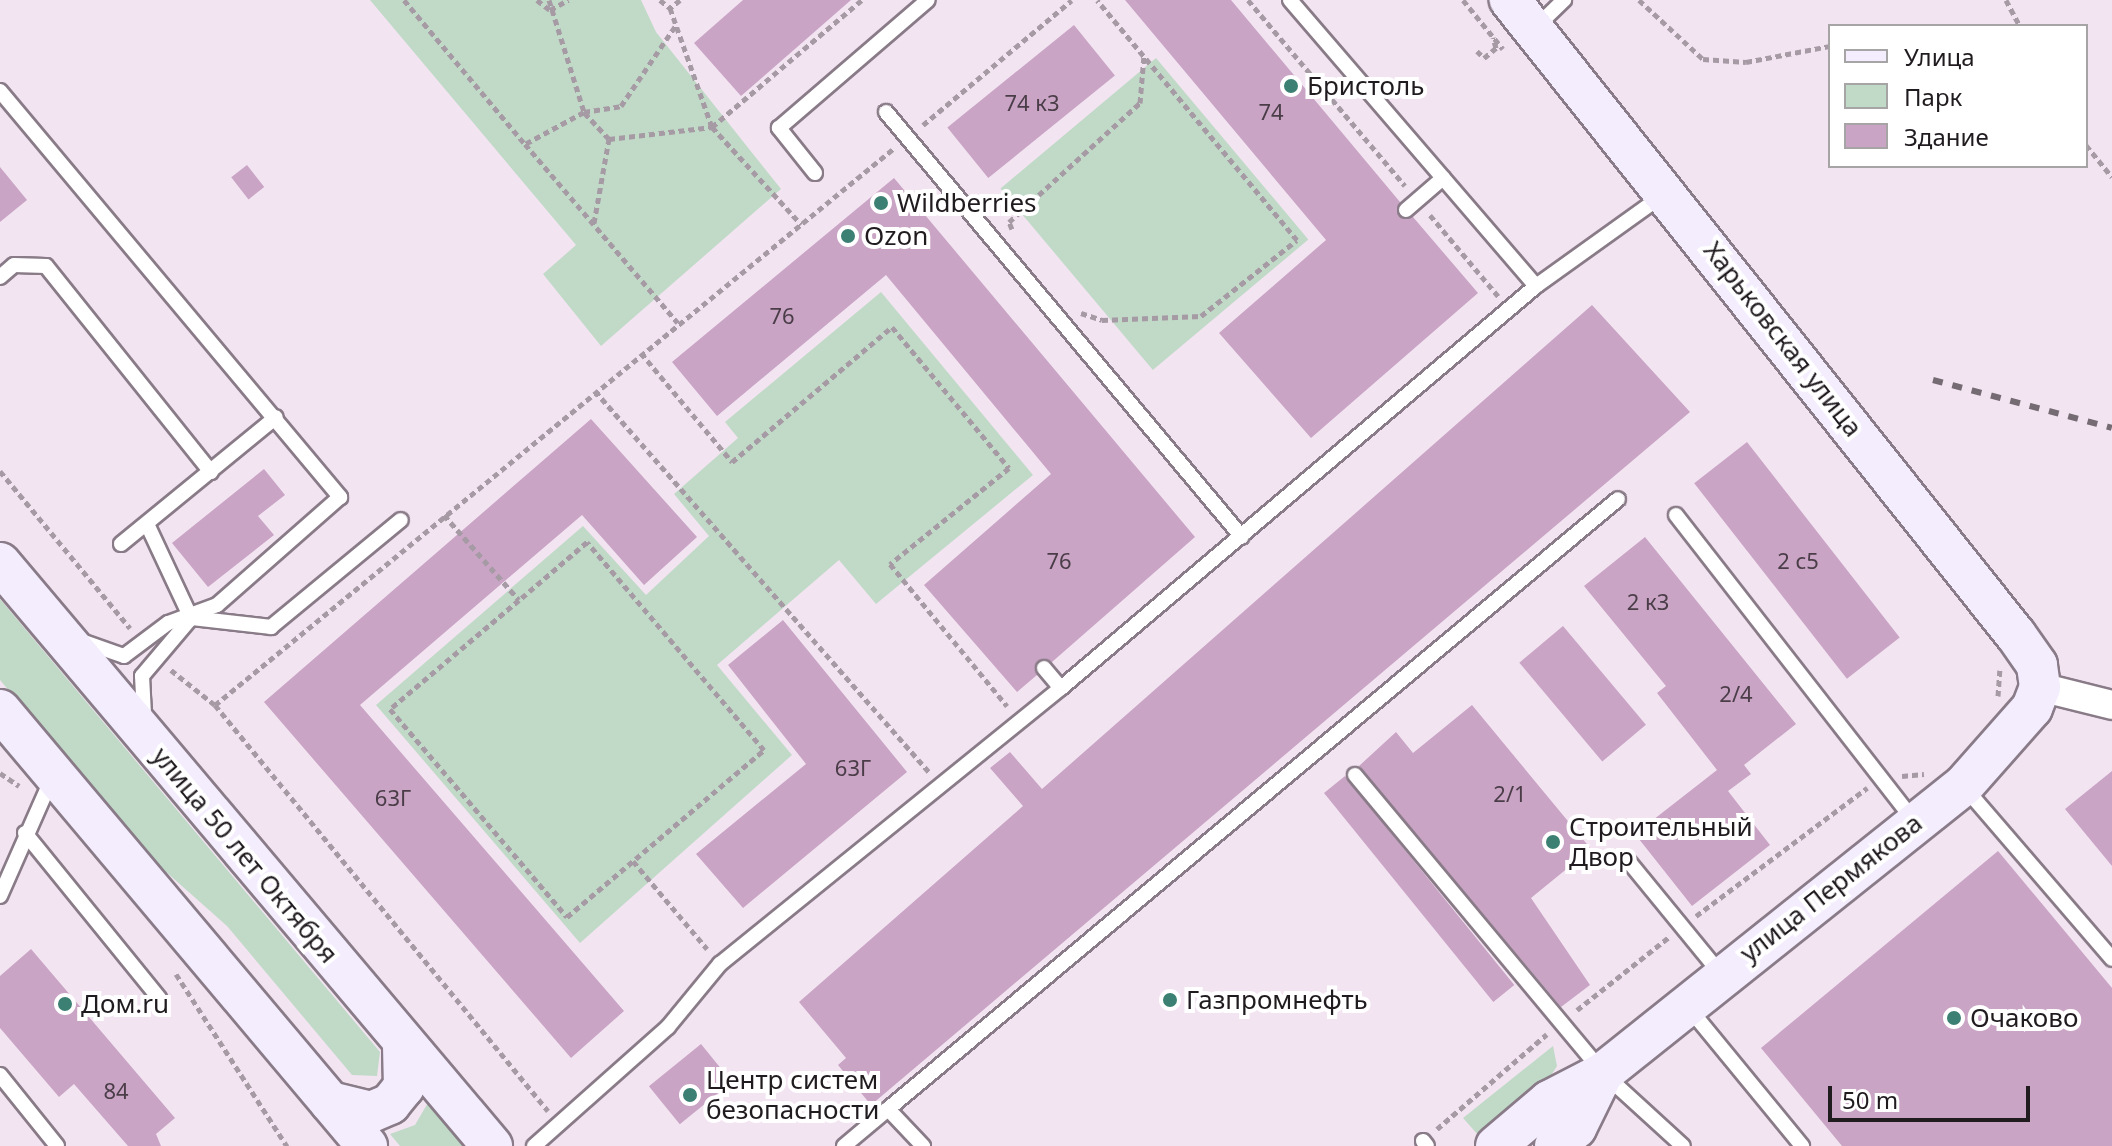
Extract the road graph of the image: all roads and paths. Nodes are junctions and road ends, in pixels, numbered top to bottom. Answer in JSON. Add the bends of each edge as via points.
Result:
{"nodes":[{"id":1,"x":404,"y":0,"type":"edge"},
{"id":2,"x":537,"y":0,"type":"edge"},
{"id":3,"x":549,"y":0,"type":"edge"},
{"id":4,"x":568,"y":0,"type":"edge"},
{"id":5,"x":660,"y":0,"type":"edge"},
{"id":6,"x":680,"y":0,"type":"edge"},
{"id":7,"x":862,"y":0,"type":"edge"},
{"id":8,"x":928,"y":0,"type":"edge"},
{"id":9,"x":1072,"y":0,"type":"edge"},
{"id":10,"x":1097,"y":0,"type":"edge"},
{"id":11,"x":1248,"y":0,"type":"edge"},
{"id":12,"x":1290,"y":0,"type":"edge"},
{"id":13,"x":1564,"y":0,"type":"edge"},
{"id":14,"x":1639,"y":0,"type":"edge"},
{"id":15,"x":2006,"y":0,"type":"edge"},
{"id":16,"x":670,"y":8,"type":"junction"},
{"id":17,"x":550,"y":10,"type":"junction"},
{"id":18,"x":1522,"y":15,"type":"edge"},
{"id":19,"x":2019,"y":24,"type":"edge"},
{"id":20,"x":676,"y":25,"type":"junction"},
{"id":21,"x":1493,"y":37,"type":"dead end"},
{"id":22,"x":1828,"y":46,"type":"edge"},
{"id":23,"x":1477,"y":51,"type":"dead end"},
{"id":24,"x":1144,"y":55,"type":"junction"},
{"id":25,"x":0,"y":91,"type":"edge"},
{"id":26,"x":584,"y":112,"type":"junction"},
{"id":27,"x":886,"y":112,"type":"dead end"},
{"id":28,"x":712,"y":127,"type":"junction"},
{"id":29,"x":908,"y":137,"type":"junction"},
{"id":30,"x":609,"y":139,"type":"junction"},
{"id":31,"x":525,"y":144,"type":"junction"},
{"id":32,"x":2088,"y":147,"type":"edge"},
{"id":33,"x":815,"y":173,"type":"dead end"},
{"id":34,"x":2112,"y":177,"type":"edge"},
{"id":35,"x":1443,"y":178,"type":"junction"},
{"id":36,"x":1666,"y":192,"type":"junction"},
{"id":37,"x":1412,"y":205,"type":"junction"},
{"id":38,"x":593,"y":224,"type":"junction"},
{"id":39,"x":801,"y":224,"type":"junction"},
{"id":40,"x":1014,"y":234,"type":"dead end"},
{"id":41,"x":0,"y":277,"type":"edge"},
{"id":42,"x":1536,"y":286,"type":"junction"},
{"id":43,"x":1042,"y":299,"type":"junction"},
{"id":44,"x":1489,"y":306,"type":"dead end"},
{"id":45,"x":678,"y":323,"type":"junction"},
{"id":46,"x":641,"y":353,"type":"junction"},
{"id":47,"x":595,"y":391,"type":"junction"},
{"id":48,"x":276,"y":417,"type":"junction"},
{"id":49,"x":0,"y":471,"type":"edge"},
{"id":50,"x":211,"y":472,"type":"junction"},
{"id":51,"x":1618,"y":499,"type":"dead end"},
{"id":52,"x":444,"y":515,"type":"junction"},
{"id":53,"x":1676,"y":515,"type":"dead end"},
{"id":54,"x":401,"y":520,"type":"dead end"},
{"id":55,"x":147,"y":524,"type":"junction"},
{"id":56,"x":1242,"y":537,"type":"junction"},
{"id":57,"x":121,"y":544,"type":"dead end"},
{"id":58,"x":0,"y":563,"type":"edge"},
{"id":59,"x":519,"y":600,"type":"junction"},
{"id":60,"x":191,"y":618,"type":"junction"},
{"id":61,"x":51,"y":623,"type":"junction"},
{"id":62,"x":143,"y":644,"type":"junction"},
{"id":63,"x":158,"y":660,"type":"junction"},
{"id":64,"x":1047,"y":671,"type":"joint"},
{"id":65,"x":2040,"y":687,"type":"junction"},
{"id":66,"x":1061,"y":688,"type":"junction"},
{"id":67,"x":215,"y":705,"type":"junction"},
{"id":68,"x":2112,"y":705,"type":"edge"},
{"id":69,"x":0,"y":710,"type":"edge"},
{"id":70,"x":153,"y":743,"type":"junction"},
{"id":71,"x":0,"y":773,"type":"edge"},
{"id":72,"x":1355,"y":775,"type":"dead end"},
{"id":73,"x":938,"y":782,"type":"junction"},
{"id":74,"x":1963,"y":786,"type":"junction"},
{"id":75,"x":47,"y":788,"type":"junction"},
{"id":76,"x":1915,"y":823,"type":"junction"},
{"id":77,"x":25,"y":833,"type":"junction"},
{"id":78,"x":633,"y":861,"type":"junction"},
{"id":79,"x":1630,"y":863,"type":"dead end"},
{"id":80,"x":0,"y":896,"type":"edge"},
{"id":81,"x":2112,"y":959,"type":"edge"},
{"id":82,"x":164,"y":960,"type":"dead end"},
{"id":83,"x":720,"y":964,"type":"junction"},
{"id":84,"x":1721,"y":974,"type":"junction"},
{"id":85,"x":159,"y":998,"type":"dead end"},
{"id":86,"x":1686,"y":1004,"type":"junction"},
{"id":87,"x":403,"y":1045,"type":"junction"},
{"id":88,"x":1603,"y":1073,"type":"junction"},
{"id":89,"x":0,"y":1075,"type":"edge"},
{"id":90,"x":330,"y":1102,"type":"junction"},
{"id":91,"x":888,"y":1109,"type":"junction"},
{"id":92,"x":559,"y":1125,"type":"junction"},
{"id":93,"x":57,"y":1146,"type":"edge"},
{"id":94,"x":287,"y":1146,"type":"edge"},
{"id":95,"x":367,"y":1146,"type":"edge"},
{"id":96,"x":492,"y":1146,"type":"edge"},
{"id":97,"x":534,"y":1146,"type":"edge"},
{"id":98,"x":844,"y":1146,"type":"edge"},
{"id":99,"x":923,"y":1146,"type":"edge"},
{"id":100,"x":1496,"y":1146,"type":"edge"},
{"id":101,"x":1555,"y":1146,"type":"edge"},
{"id":102,"x":1683,"y":1146,"type":"edge"},
{"id":103,"x":1802,"y":1146,"type":"edge"}],
"edges":[{"from":1,"to":31,"type":"path"},
{"from":2,"to":17,"type":"path"},
{"from":3,"to":17,"type":"path"},
{"from":4,"to":17,"type":"path"},
{"from":5,"to":16,"type":"path"},
{"from":6,"to":16,"type":"path"},
{"from":7,"to":28,"type":"path"},
{"from":8,"to":33,"type":"lane","via":[[779,128]]},
{"from":9,"to":29,"type":"path"},
{"from":10,"to":24,"type":"path"},
{"from":11,"to":37,"type":"path"},
{"from":12,"to":35,"type":"lane"},
{"from":13,"to":18,"type":"lane"},
{"from":14,"to":22,"type":"path","via":[[1703,59],[1746,62]]},
{"from":15,"to":19,"type":"path"},
{"from":16,"to":20,"type":"path"},
{"from":17,"to":26,"type":"path"},
{"from":18,"to":36,"type":"street","name":"Харьковская улица"},
{"from":20,"to":26,"type":"path","via":[[621,106]]},
{"from":20,"to":28,"type":"path"},
{"from":21,"to":23,"type":"path","via":[[1496,48],[1484,58]]},
{"from":24,"to":40,"type":"path","via":[[1140,103],[1009,222]]},
{"from":24,"to":43,"type":"path","via":[[1297,240],[1201,316],[1102,320]]},
{"from":25,"to":48,"type":"lane"},
{"from":26,"to":30,"type":"path"},
{"from":26,"to":31,"type":"path"},
{"from":27,"to":29,"type":"lane"},
{"from":28,"to":30,"type":"path"},
{"from":28,"to":39,"type":"path"},
{"from":29,"to":39,"type":"path"},
{"from":29,"to":43,"type":"lane"},
{"from":30,"to":38,"type":"path"},
{"from":31,"to":38,"type":"path"},
{"from":32,"to":34,"type":"path"},
{"from":35,"to":37,"type":"lane"},
{"from":35,"to":42,"type":"lane"},
{"from":36,"to":42,"type":"lane"},
{"from":36,"to":65,"type":"street","name":"Харьковская улица","via":[[2015,634],[2037,665]]},
{"from":37,"to":44,"type":"path","via":[[1499,298]]},
{"from":38,"to":45,"type":"path"},
{"from":39,"to":45,"type":"path"},
{"from":41,"to":50,"type":"lane","via":[[14,265],[46,266]]},
{"from":42,"to":56,"type":"lane"},
{"from":43,"to":56,"type":"lane"},
{"from":45,"to":46,"type":"path"},
{"from":46,"to":47,"type":"path"},
{"from":46,"to":64,"type":"path","via":[[732,462],[892,327],[1009,468],[890,564],[1009,709]]},
{"from":47,"to":52,"type":"path"},
{"from":47,"to":73,"type":"path"},
{"from":48,"to":50,"type":"lane"},
{"from":48,"to":60,"type":"lane","via":[[340,497],[217,605]]},
{"from":49,"to":62,"type":"path"},
{"from":50,"to":55,"type":"lane"},
{"from":51,"to":91,"type":"lane"},
{"from":52,"to":59,"type":"path"},
{"from":52,"to":67,"type":"path"},
{"from":53,"to":76,"type":"lane"},
{"from":54,"to":60,"type":"lane","via":[[271,627]]},
{"from":55,"to":57,"type":"lane"},
{"from":55,"to":60,"type":"lane"},
{"from":56,"to":66,"type":"lane"},
{"from":58,"to":61,"type":"street","name":"улица 50 лет Октября"},
{"from":59,"to":78,"type":"path","via":[[390,709],[567,917]]},
{"from":59,"to":78,"type":"path","via":[[587,542],[764,750]]},
{"from":60,"to":62,"type":"lane","via":[[168,623]]},
{"from":60,"to":63,"type":"lane"},
{"from":61,"to":62,"type":"lane","via":[[103,653],[124,656]]},
{"from":61,"to":70,"type":"street","name":"улица 50 лет Октября"},
{"from":63,"to":67,"type":"path"},
{"from":63,"to":70,"type":"lane","via":[[141,688]]},
{"from":64,"to":66,"type":"lane"},
{"from":65,"to":68,"type":"street"},
{"from":65,"to":74,"type":"street","name":"улица Пермякова","via":[[2032,708]]},
{"from":66,"to":73,"type":"lane"},
{"from":67,"to":92,"type":"path"},
{"from":69,"to":75,"type":"street"},
{"from":70,"to":87,"type":"street","name":"улица 50 лет Октября"},
{"from":71,"to":75,"type":"path"},
{"from":72,"to":88,"type":"lane"},
{"from":73,"to":83,"type":"lane"},
{"from":74,"to":76,"type":"street","name":"улица Пермякова"},
{"from":74,"to":81,"type":"lane"},
{"from":75,"to":77,"type":"lane"},
{"from":75,"to":90,"type":"street"},
{"from":76,"to":84,"type":"street","name":"улица Пермякова"},
{"from":77,"to":80,"type":"lane"},
{"from":77,"to":85,"type":"lane"},
{"from":78,"to":83,"type":"path"},
{"from":79,"to":84,"type":"lane"},
{"from":82,"to":94,"type":"path"},
{"from":83,"to":92,"type":"lane","via":[[689,993],[668,1027]]},
{"from":84,"to":86,"type":"street","name":"улица Пермякова"},
{"from":86,"to":88,"type":"street","name":"улица Пермякова"},
{"from":86,"to":103,"type":"lane"},
{"from":87,"to":90,"type":"street","via":[[404,1087],[390,1104],[371,1112]]},
{"from":87,"to":96,"type":"street","name":"улица 50 лет Октября"},
{"from":88,"to":100,"type":"street","name":"улица Пермякова","via":[[1549,1101]]},
{"from":88,"to":101,"type":"street","name":"улица Пермякова","via":[[1576,1128]]},
{"from":88,"to":102,"type":"lane"},
{"from":89,"to":93,"type":"lane"},
{"from":90,"to":95,"type":"street"},
{"from":91,"to":98,"type":"lane"},
{"from":91,"to":99,"type":"lane"},
{"from":92,"to":97,"type":"lane"}]}
